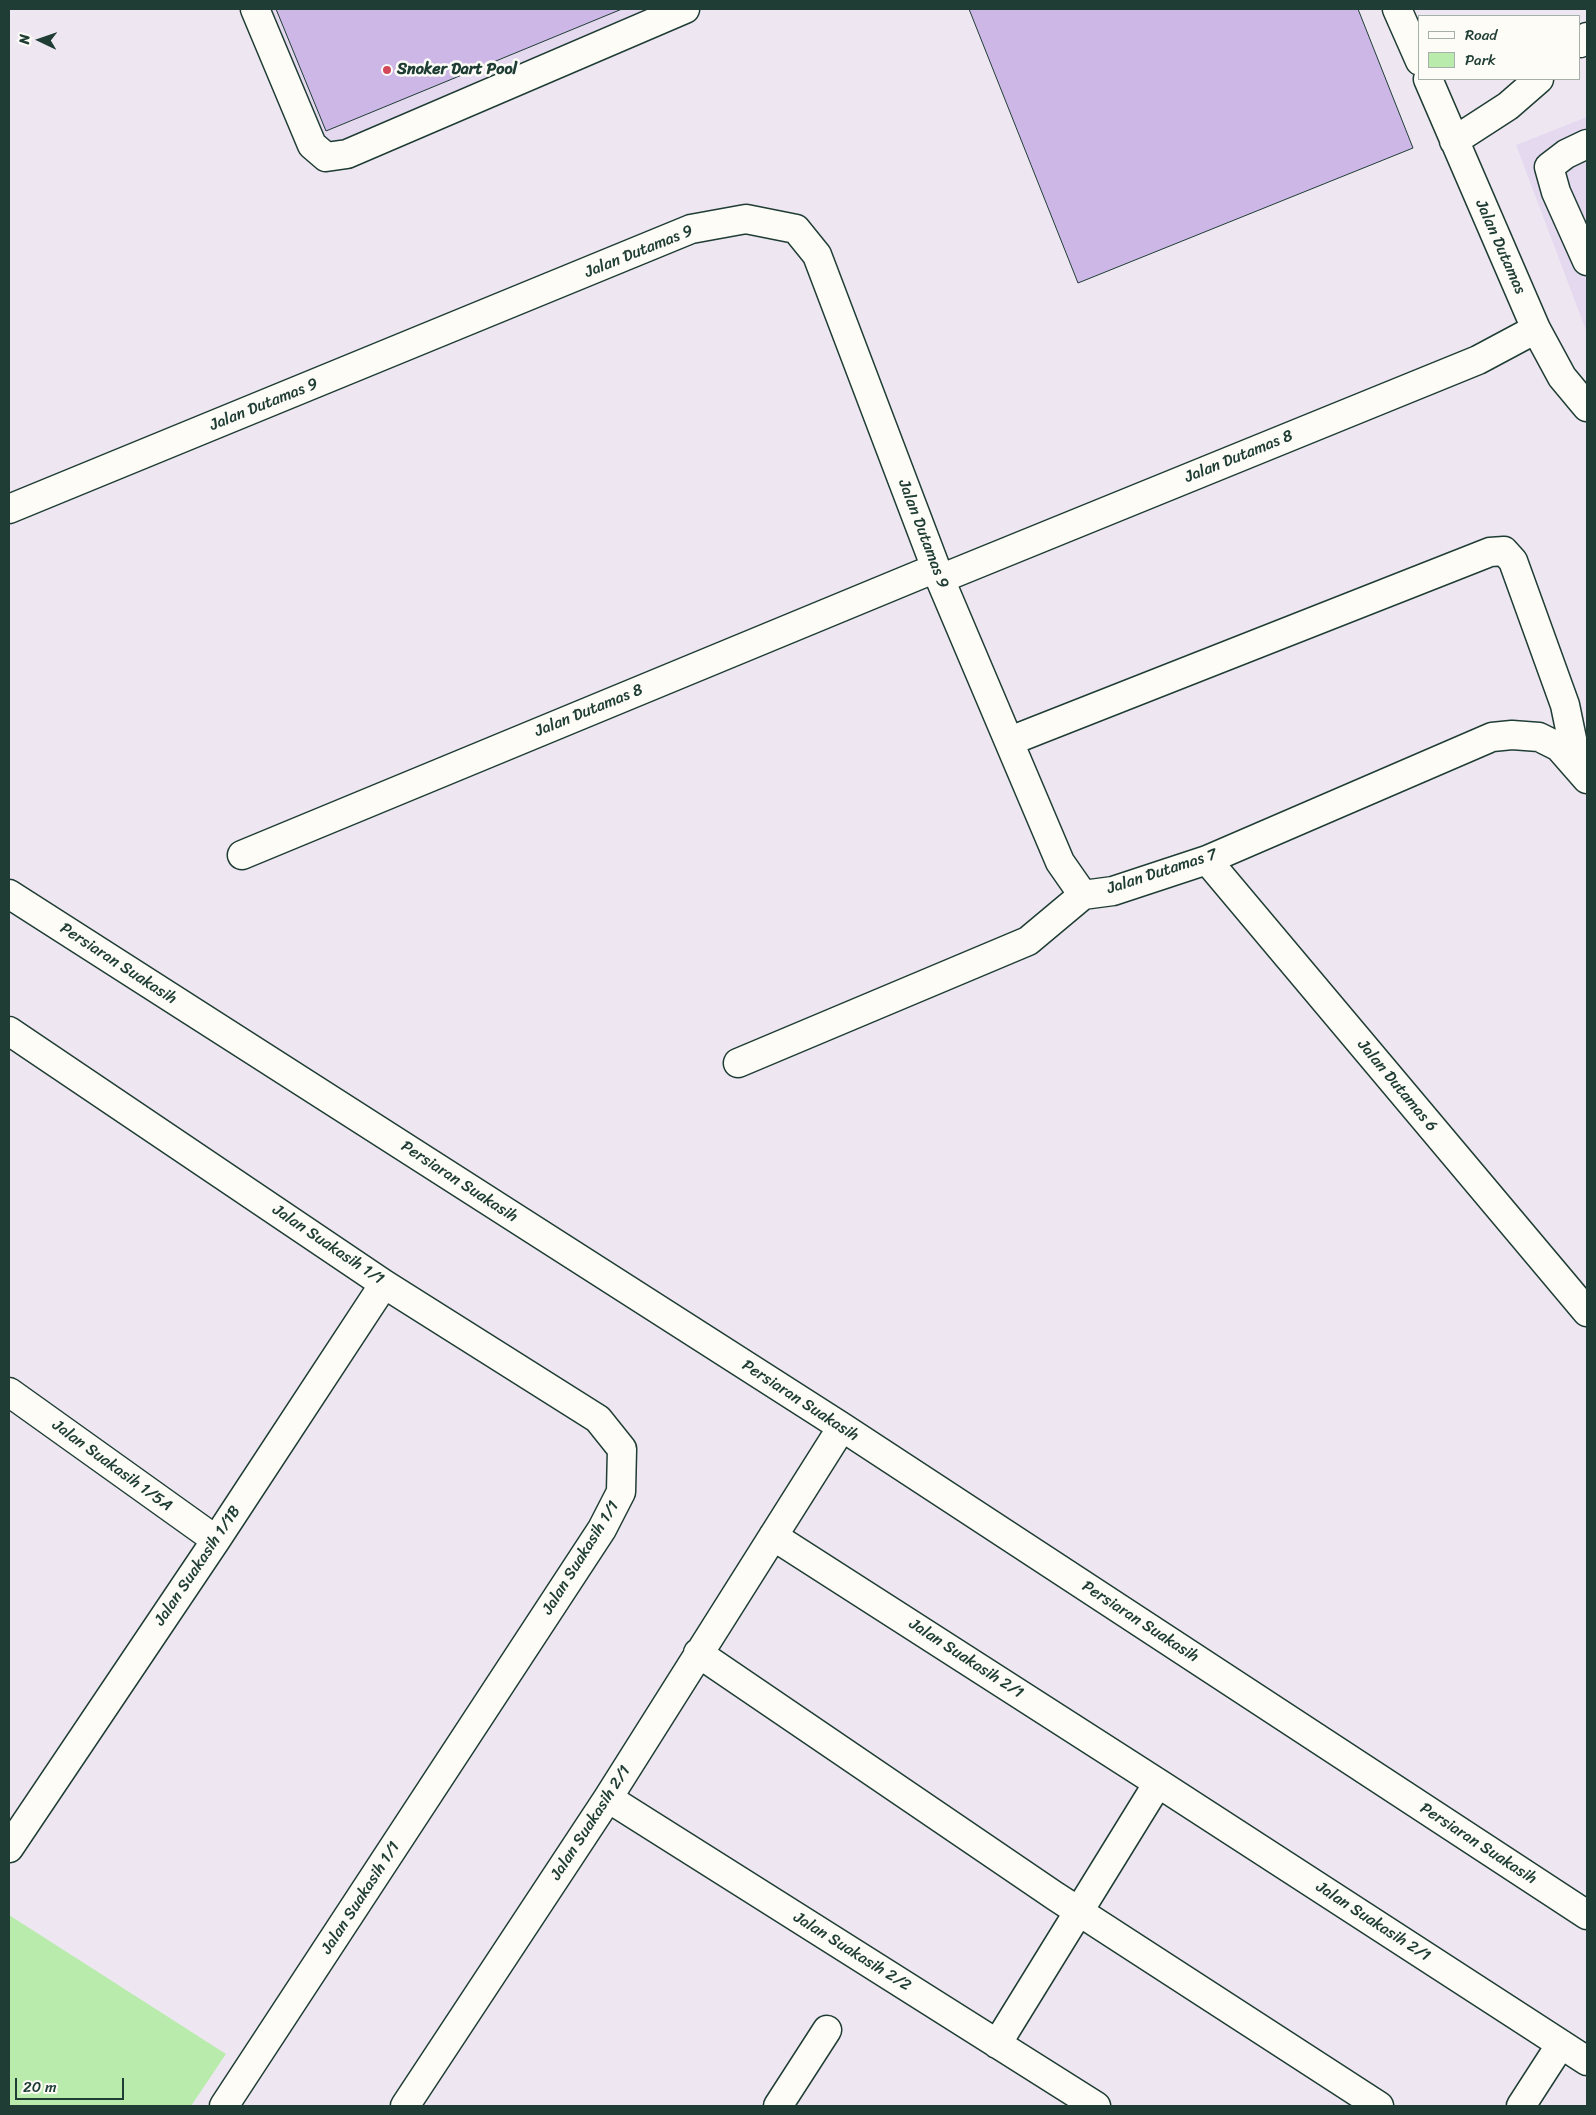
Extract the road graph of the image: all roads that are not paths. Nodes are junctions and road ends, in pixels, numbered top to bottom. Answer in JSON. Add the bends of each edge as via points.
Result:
{"nodes":[{"id":1,"x":255,"y":9,"type":"edge"},
{"id":2,"x":685,"y":9,"type":"edge"},
{"id":3,"x":1397,"y":9,"type":"edge"},
{"id":4,"x":1418,"y":56,"type":"edge"},
{"id":5,"x":1428,"y":80,"type":"edge"},
{"id":6,"x":1538,"y":80,"type":"edge"},
{"id":7,"x":1454,"y":141,"type":"junction"},
{"id":8,"x":1587,"y":144,"type":"edge"},
{"id":9,"x":1587,"y":261,"type":"edge"},
{"id":10,"x":1536,"y":328,"type":"junction"},
{"id":11,"x":1587,"y":407,"type":"edge"},
{"id":12,"x":9,"y":509,"type":"edge"},
{"id":13,"x":938,"y":574,"type":"junction"},
{"id":14,"x":1010,"y":741,"type":"junction"},
{"id":15,"x":1582,"y":773,"type":"edge"},
{"id":16,"x":242,"y":855,"type":"dead end"},
{"id":17,"x":1206,"y":860,"type":"junction"},
{"id":18,"x":9,"y":894,"type":"edge"},
{"id":19,"x":1082,"y":895,"type":"junction"},
{"id":20,"x":9,"y":1031,"type":"edge"},
{"id":21,"x":738,"y":1063,"type":"dead end"},
{"id":22,"x":384,"y":1284,"type":"junction"},
{"id":23,"x":1587,"y":1312,"type":"edge"},
{"id":24,"x":9,"y":1392,"type":"edge"},
{"id":25,"x":842,"y":1427,"type":"junction"},
{"id":26,"x":773,"y":1536,"type":"junction"},
{"id":27,"x":216,"y":1540,"type":"junction"},
{"id":28,"x":698,"y":1653,"type":"junction"},
{"id":29,"x":1158,"y":1783,"type":"junction"},
{"id":30,"x":608,"y":1798,"type":"junction"},
{"id":31,"x":9,"y":1848,"type":"edge"},
{"id":32,"x":1079,"y":1910,"type":"junction"},
{"id":33,"x":1587,"y":1915,"type":"edge"},
{"id":34,"x":827,"y":2030,"type":"dead end"},
{"id":35,"x":997,"y":2044,"type":"junction"},
{"id":36,"x":1561,"y":2044,"type":"junction"},
{"id":37,"x":1587,"y":2061,"type":"edge"},
{"id":38,"x":224,"y":2106,"type":"edge"},
{"id":39,"x":405,"y":2106,"type":"edge"},
{"id":40,"x":778,"y":2106,"type":"edge"},
{"id":41,"x":1096,"y":2106,"type":"edge"},
{"id":42,"x":1379,"y":2106,"type":"edge"},
{"id":43,"x":1520,"y":2106,"type":"edge"}],
"edges":[{"from":1,"to":2,"type":"street","via":[[312,145],[326,157],[347,154]]},
{"from":3,"to":4,"type":"street"},
{"from":5,"to":7,"type":"street","name":"Jalan Dutamas"},
{"from":6,"to":7,"type":"street","via":[[1508,106]]},
{"from":7,"to":10,"type":"street","name":"Jalan Dutamas"},
{"from":8,"to":9,"type":"street","via":[[1549,167],[1556,192]]},
{"from":10,"to":11,"type":"street","name":"Jalan Dutamas","via":[[1562,378]]},
{"from":10,"to":13,"type":"street","name":"Jalan Dutamas 8","via":[[1478,360]]},
{"from":12,"to":13,"type":"street","name":"Jalan Dutamas 9","via":[[690,230],[746,218],[796,229],[817,255]]},
{"from":13,"to":14,"type":"street","name":"Jalan Dutamas 9"},
{"from":13,"to":16,"type":"street","name":"Jalan Dutamas 8"},
{"from":14,"to":15,"type":"street","via":[[1490,552],[1504,551],[1513,561],[1565,705]]},
{"from":14,"to":19,"type":"street","name":"Jalan Dutamas 9","via":[[1060,862]]},
{"from":15,"to":17,"type":"street","name":"Jalan Dutamas 7","via":[[1558,747],[1539,737],[1492,737]]},
{"from":17,"to":19,"type":"street","name":"Jalan Dutamas 7","via":[[1113,891]]},
{"from":17,"to":23,"type":"street","name":"Jalan Dutamas 6"},
{"from":18,"to":25,"type":"street","name":"Persiaran Suakasih"},
{"from":19,"to":21,"type":"street","via":[[1028,941]]},
{"from":20,"to":22,"type":"street","name":"Jalan Suakasih 1/1"},
{"from":22,"to":27,"type":"street","name":"Jalan Suakasih 1/1B"},
{"from":22,"to":38,"type":"street","name":"Jalan Suakasih 1/1","via":[[598,1419],[622,1449],[621,1492],[602,1529]]},
{"from":24,"to":27,"type":"street","name":"Jalan Suakasih 1/5A"},
{"from":25,"to":26,"type":"street","name":"Jalan Suakasih 2/1"},
{"from":25,"to":33,"type":"street","name":"Persiaran Suakasih"},
{"from":26,"to":28,"type":"street","name":"Jalan Suakasih 2/1"},
{"from":26,"to":29,"type":"street","name":"Jalan Suakasih 2/1"},
{"from":27,"to":31,"type":"street","name":"Jalan Suakasih 1/1B"},
{"from":28,"to":30,"type":"street","name":"Jalan Suakasih 2/1"},
{"from":28,"to":32,"type":"street"},
{"from":29,"to":32,"type":"street"},
{"from":29,"to":36,"type":"street","name":"Jalan Suakasih 2/1"},
{"from":30,"to":35,"type":"street","name":"Jalan Suakasih 2/2"},
{"from":30,"to":39,"type":"street","name":"Jalan Suakasih 2/1"},
{"from":32,"to":35,"type":"street"},
{"from":32,"to":42,"type":"street"},
{"from":34,"to":40,"type":"street"},
{"from":35,"to":41,"type":"street","name":"Jalan Suakasih 2/2"},
{"from":36,"to":37,"type":"street","name":"Jalan Suakasih 2/1"},
{"from":36,"to":43,"type":"street"}]}
